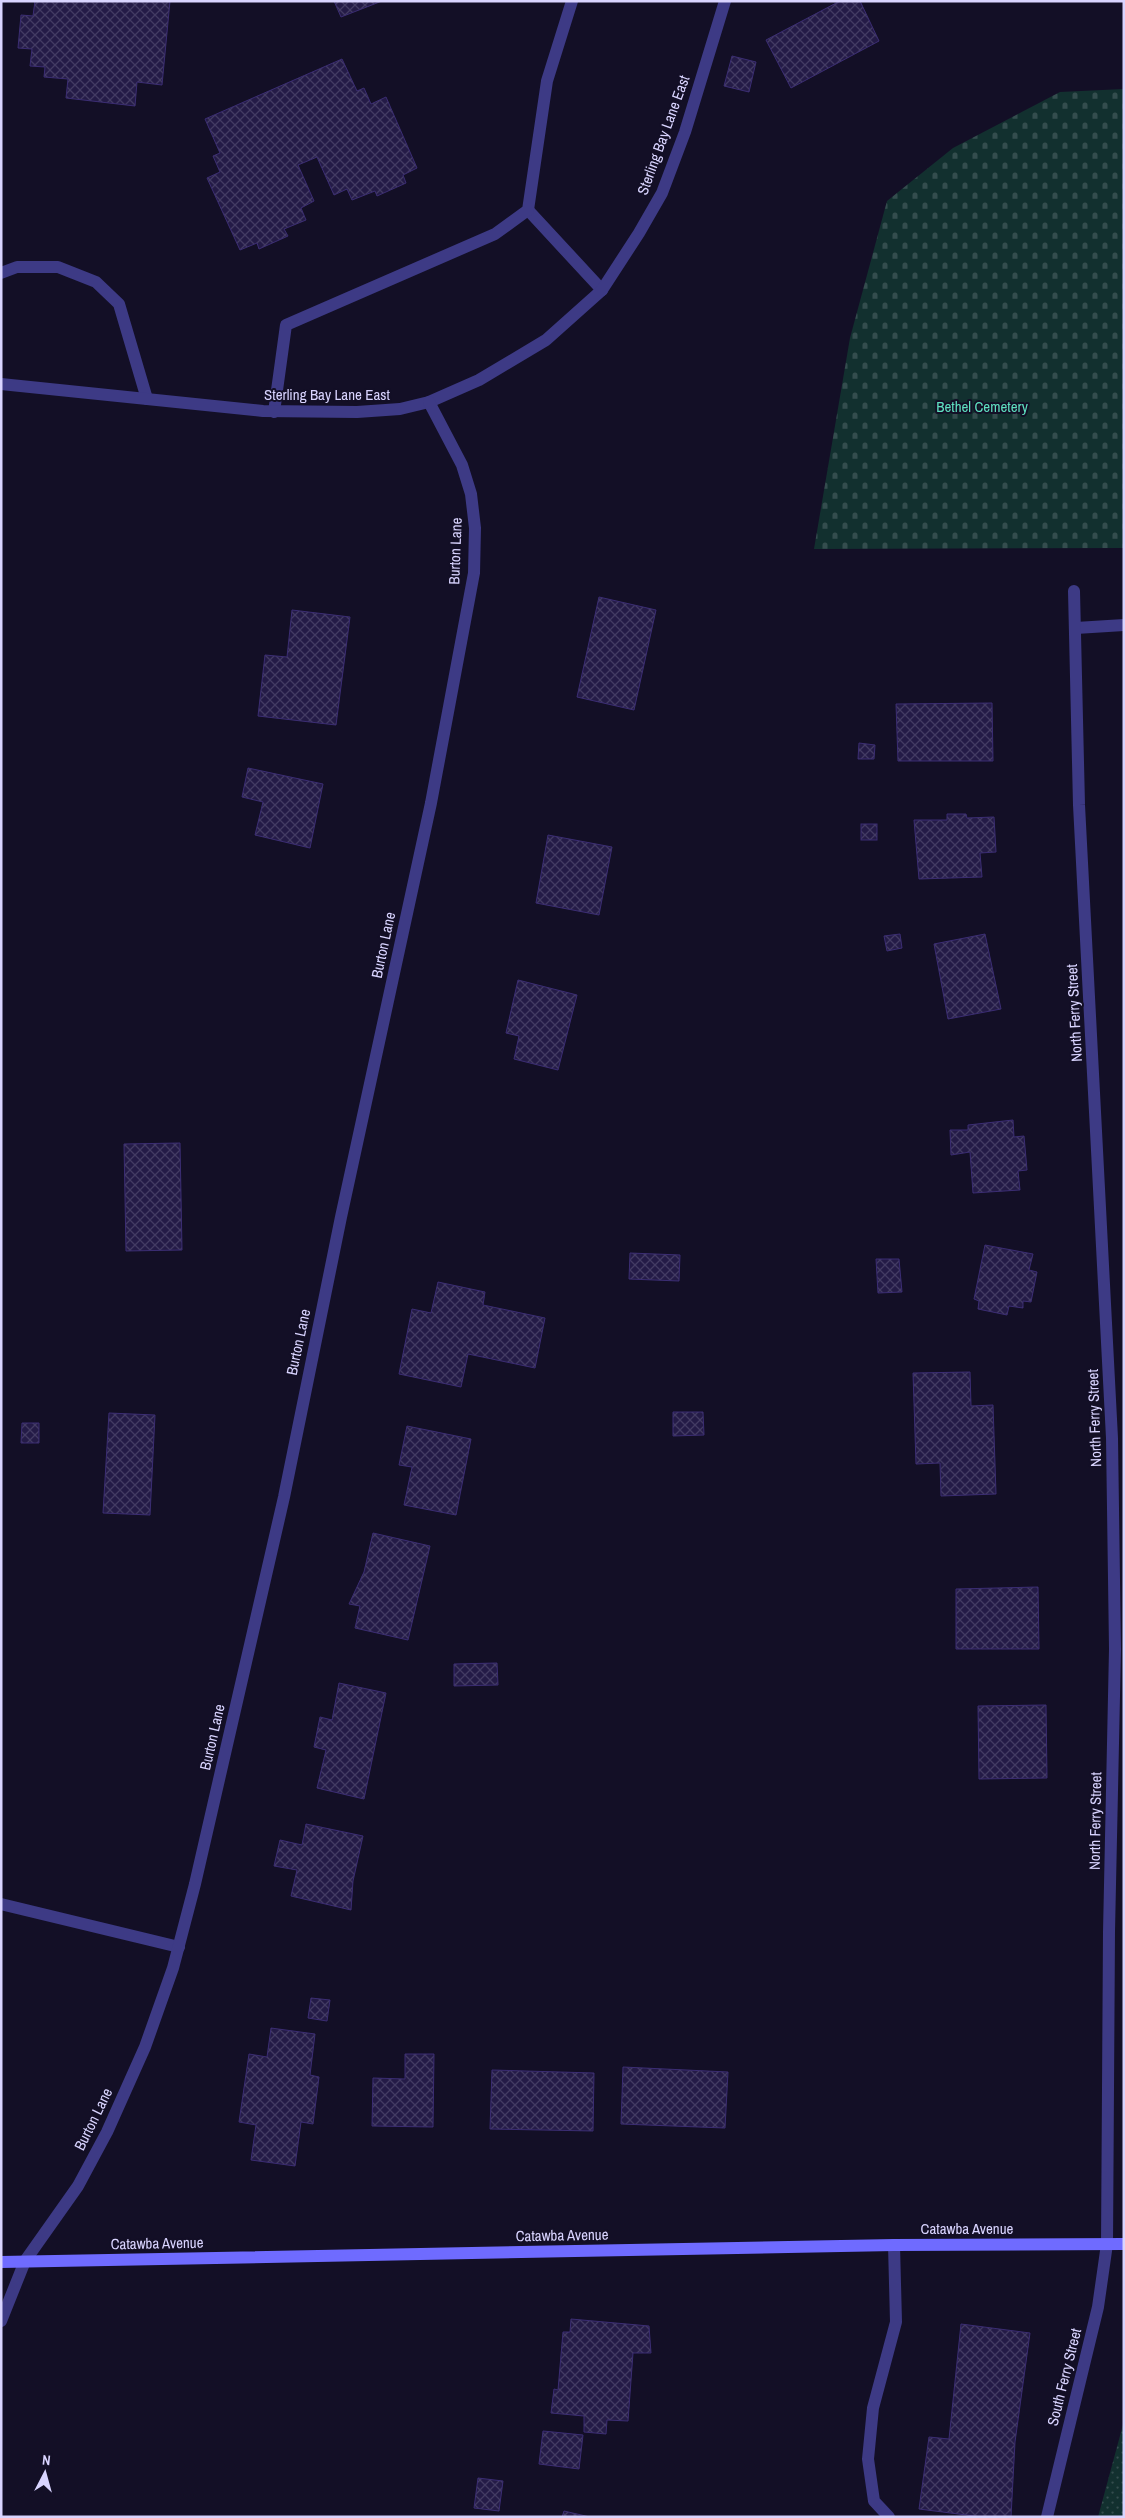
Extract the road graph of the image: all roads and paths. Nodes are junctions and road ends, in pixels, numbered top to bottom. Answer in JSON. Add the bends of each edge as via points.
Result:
{"nodes":[{"id":1,"x":572,"y":1,"type":"edge"},
{"id":2,"x":725,"y":1,"type":"edge"},
{"id":3,"x":528,"y":210,"type":"junction"},
{"id":4,"x":1,"y":273,"type":"edge"},
{"id":5,"x":602,"y":290,"type":"junction"},
{"id":6,"x":1,"y":384,"type":"edge"},
{"id":7,"x":147,"y":399,"type":"junction"},
{"id":8,"x":429,"y":402,"type":"junction"},
{"id":9,"x":274,"y":412,"type":"junction"},
{"id":10,"x":1074,"y":591,"type":"dead end"},
{"id":11,"x":1124,"y":625,"type":"edge"},
{"id":12,"x":1076,"y":628,"type":"junction"},
{"id":13,"x":1,"y":1904,"type":"edge"},
{"id":14,"x":179,"y":1947,"type":"junction"},
{"id":15,"x":1106,"y":2244,"type":"junction"},
{"id":16,"x":1124,"y":2244,"type":"edge"},
{"id":17,"x":894,"y":2245,"type":"junction"},
{"id":18,"x":25,"y":2261,"type":"junction"},
{"id":19,"x":1,"y":2262,"type":"edge"},
{"id":20,"x":1,"y":2321,"type":"edge"},
{"id":21,"x":889,"y":2517,"type":"edge"},
{"id":22,"x":1047,"y":2517,"type":"edge"}],
"edges":[{"from":1,"to":3,"type":"street","via":[[547,81]]},
{"from":2,"to":5,"type":"street","name":"Sterling Bay Lane East","via":[[685,132],[662,193]]},
{"from":3,"to":5,"type":"street"},
{"from":3,"to":9,"type":"street","via":[[495,234],[286,325]]},
{"from":4,"to":7,"type":"street","via":[[17,267],[58,267],[96,282],[119,304]]},
{"from":5,"to":8,"type":"street","name":"Sterling Bay Lane East","via":[[546,340],[479,380]]},
{"from":6,"to":7,"type":"street","name":"Sterling Bay Lane East"},
{"from":7,"to":9,"type":"street","name":"Sterling Bay Lane East"},
{"from":8,"to":9,"type":"street","name":"Sterling Bay Lane East","via":[[400,409],[357,412]]},
{"from":8,"to":14,"type":"street","name":"Burton Lane","via":[[462,465],[470,494],[475,528],[474,572],[431,803],[340,1217],[284,1496]]},
{"from":10,"to":12,"type":"street","name":"North Ferry Street"},
{"from":11,"to":12,"type":"street"},
{"from":12,"to":15,"type":"street","name":"North Ferry Street","via":[[1079,805],[1112,1438],[1115,1649]]},
{"from":13,"to":14,"type":"street"},
{"from":14,"to":18,"type":"street","name":"Burton Lane","via":[[145,2047],[106,2132],[78,2186]]},
{"from":15,"to":16,"type":"main road","name":"Catawba Avenue"},
{"from":15,"to":17,"type":"main road","name":"Catawba Avenue"},
{"from":15,"to":22,"type":"street","name":"South Ferry Street","via":[[1098,2307]]},
{"from":17,"to":18,"type":"main road","name":"Catawba Avenue"},
{"from":17,"to":21,"type":"street","via":[[896,2322],[873,2408],[868,2459],[874,2501]]},
{"from":18,"to":19,"type":"main road","name":"Catawba Avenue"},
{"from":18,"to":20,"type":"street","name":"Burton Lane"}]}
